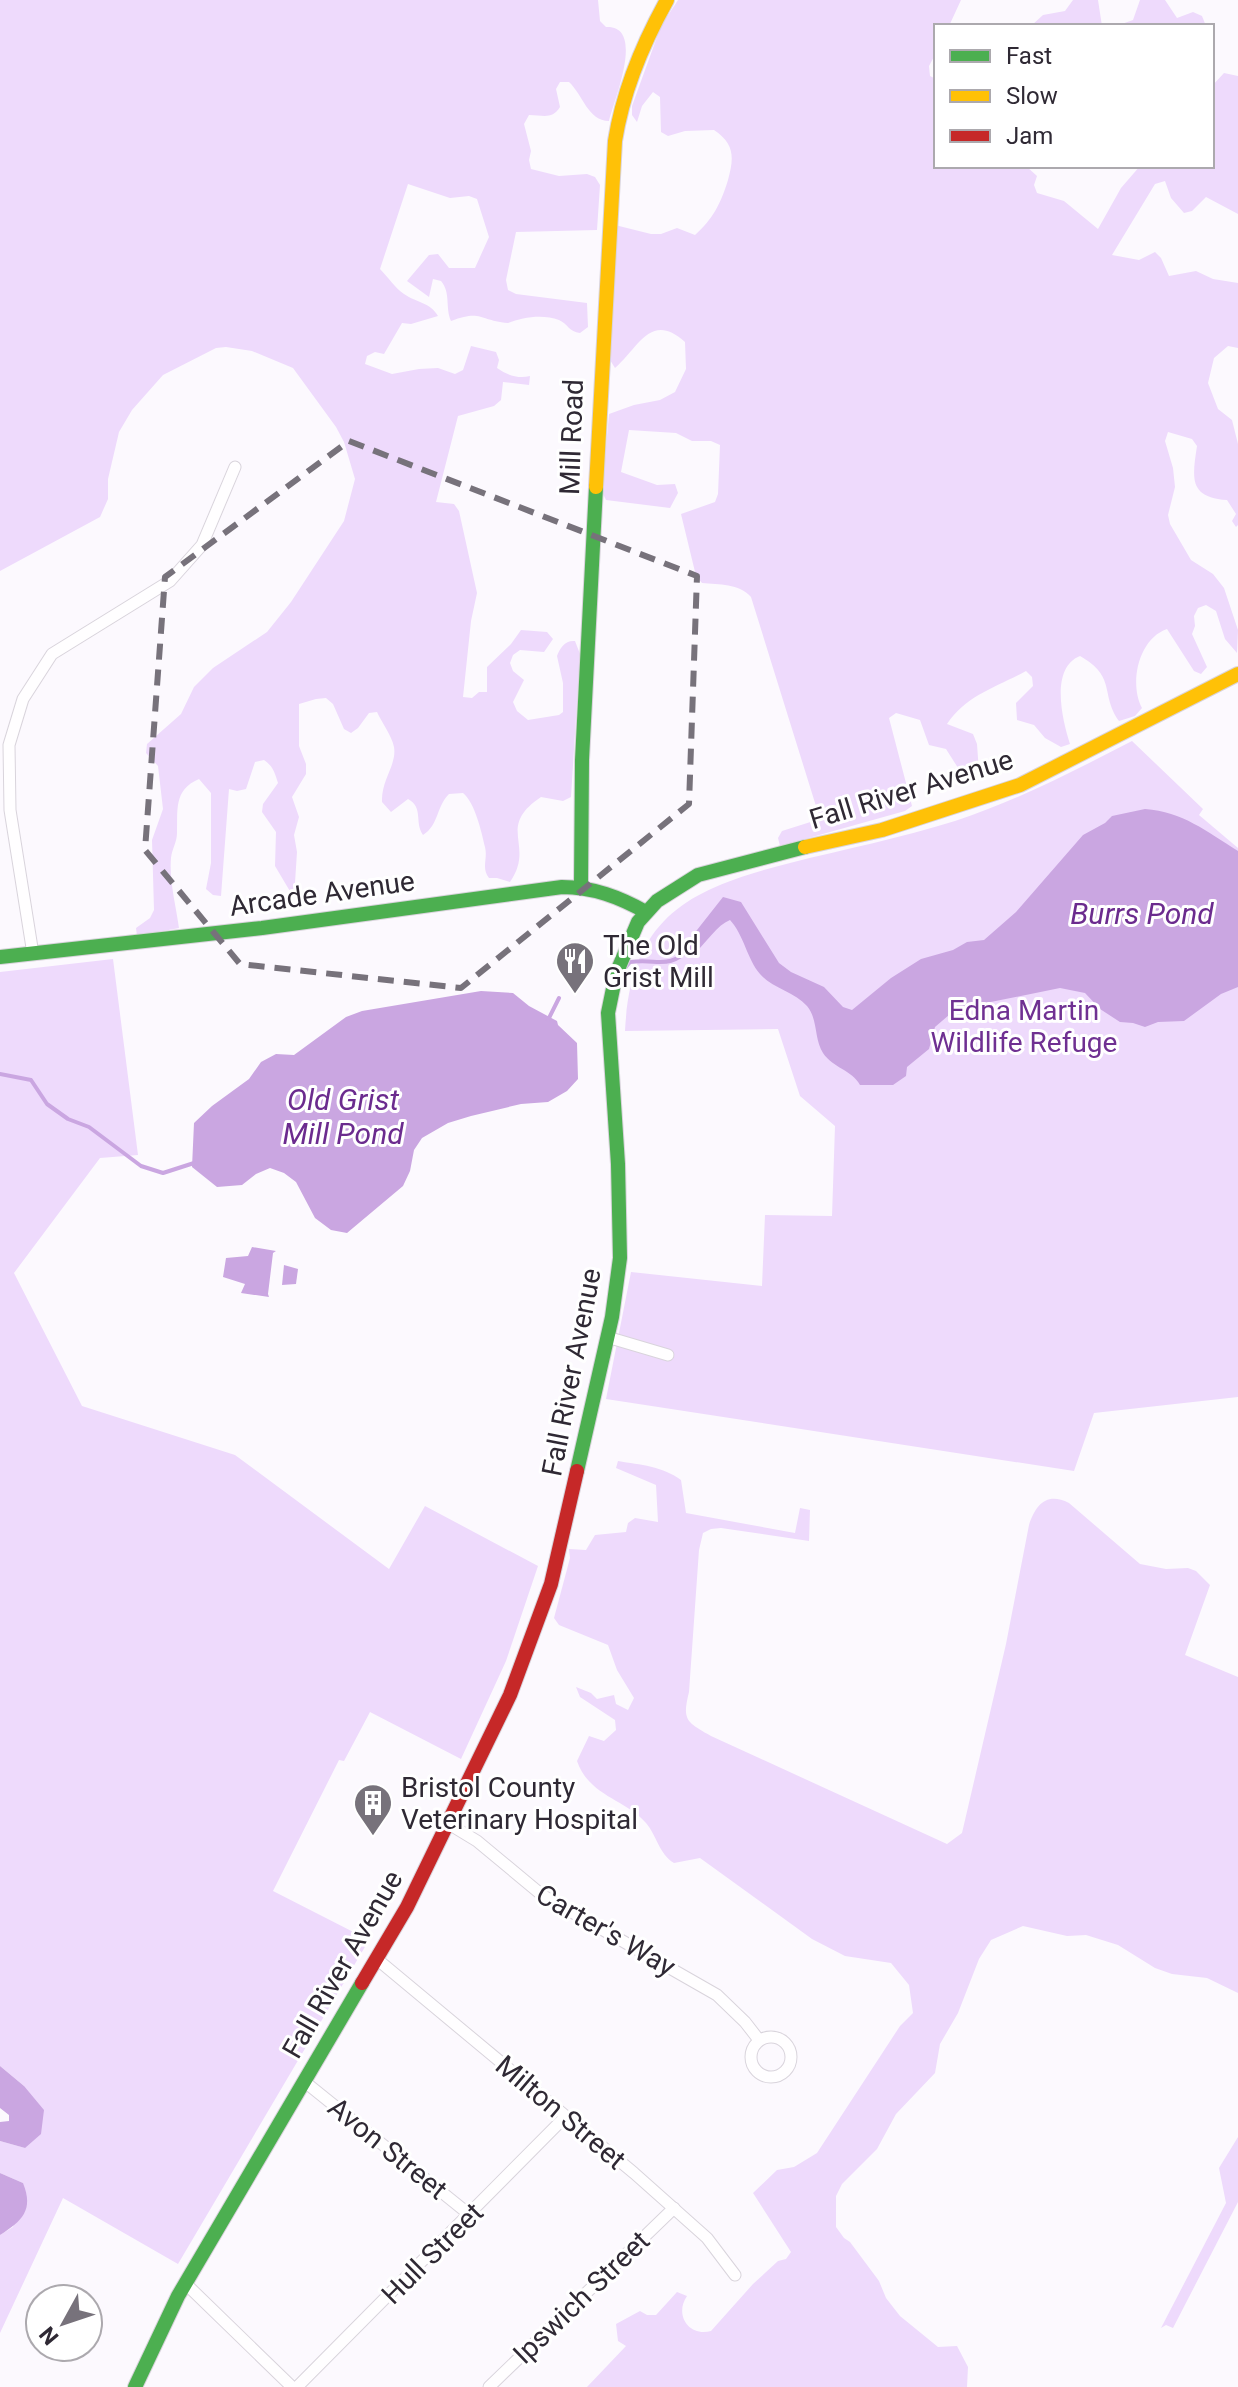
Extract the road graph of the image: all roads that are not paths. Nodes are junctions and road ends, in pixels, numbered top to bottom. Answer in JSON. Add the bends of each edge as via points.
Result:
{"nodes":[{"id":1,"x":667,"y":0,"type":"edge"},
{"id":2,"x":235,"y":467,"type":"dead end"},
{"id":3,"x":1238,"y":674,"type":"edge"},
{"id":4,"x":581,"y":885,"type":"junction"},
{"id":5,"x":646,"y":912,"type":"junction"},
{"id":6,"x":33,"y":954,"type":"junction"},
{"id":7,"x":0,"y":957,"type":"edge"},
{"id":8,"x":607,"y":1337,"type":"junction"},
{"id":9,"x":668,"y":1355,"type":"dead end"},
{"id":10,"x":449,"y":1824,"type":"junction"},
{"id":11,"x":378,"y":1960,"type":"junction"},
{"id":12,"x":759,"y":2040,"type":"dead end"},
{"id":13,"x":305,"y":2082,"type":"junction"},
{"id":14,"x":565,"y":2117,"type":"junction"},
{"id":15,"x":674,"y":2208,"type":"junction"},
{"id":16,"x":470,"y":2215,"type":"junction"},
{"id":17,"x":735,"y":2275,"type":"dead end"},
{"id":18,"x":186,"y":2284,"type":"junction"},
{"id":19,"x":135,"y":2387,"type":"edge"},
{"id":20,"x":295,"y":2387,"type":"edge"},
{"id":21,"x":489,"y":2387,"type":"edge"}],
"edges":[{"from":1,"to":4,"type":"main road","name":"Mill Road","via":[[626,92],[615,140],[581,744]]},
{"from":2,"to":6,"type":"street","via":[[202,545],[170,581],[52,654],[23,699],[9,745],[10,810]]},
{"from":3,"to":5,"type":"main road","name":"Fall River Avenue","via":[[1020,785],[882,830],[698,875]]},
{"from":4,"to":5,"type":"main road","name":"Arcade Avenue","via":[[611,893]]},
{"from":4,"to":6,"type":"main road","name":"Arcade Avenue"},
{"from":5,"to":8,"type":"main road","name":"Fall River Avenue","via":[[616,974],[608,1013],[620,1258]]},
{"from":6,"to":7,"type":"main road","name":"Arcade Avenue"},
{"from":8,"to":9,"type":"street"},
{"from":8,"to":10,"type":"main road","name":"Fall River Avenue","via":[[551,1584],[510,1695]]},
{"from":10,"to":11,"type":"main road","name":"Fall River Avenue"},
{"from":10,"to":12,"type":"street","name":"Carter's Way","via":[[550,1900],[717,1995]]},
{"from":11,"to":13,"type":"main road","name":"Fall River Avenue"},
{"from":11,"to":14,"type":"street","name":"Milton Street"},
{"from":13,"to":16,"type":"street","name":"Avon Street"},
{"from":13,"to":18,"type":"main road","name":"Fall River Avenue"},
{"from":14,"to":15,"type":"street","name":"Milton Street"},
{"from":14,"to":16,"type":"street","name":"Hull Street"},
{"from":15,"to":17,"type":"street","name":"Milton Street","via":[[707,2238]]},
{"from":15,"to":21,"type":"street","name":"Ipswich Street"},
{"from":16,"to":20,"type":"street","name":"Hull Street"},
{"from":18,"to":19,"type":"main road","name":"Fall River Avenue"},
{"from":18,"to":20,"type":"street"}]}
